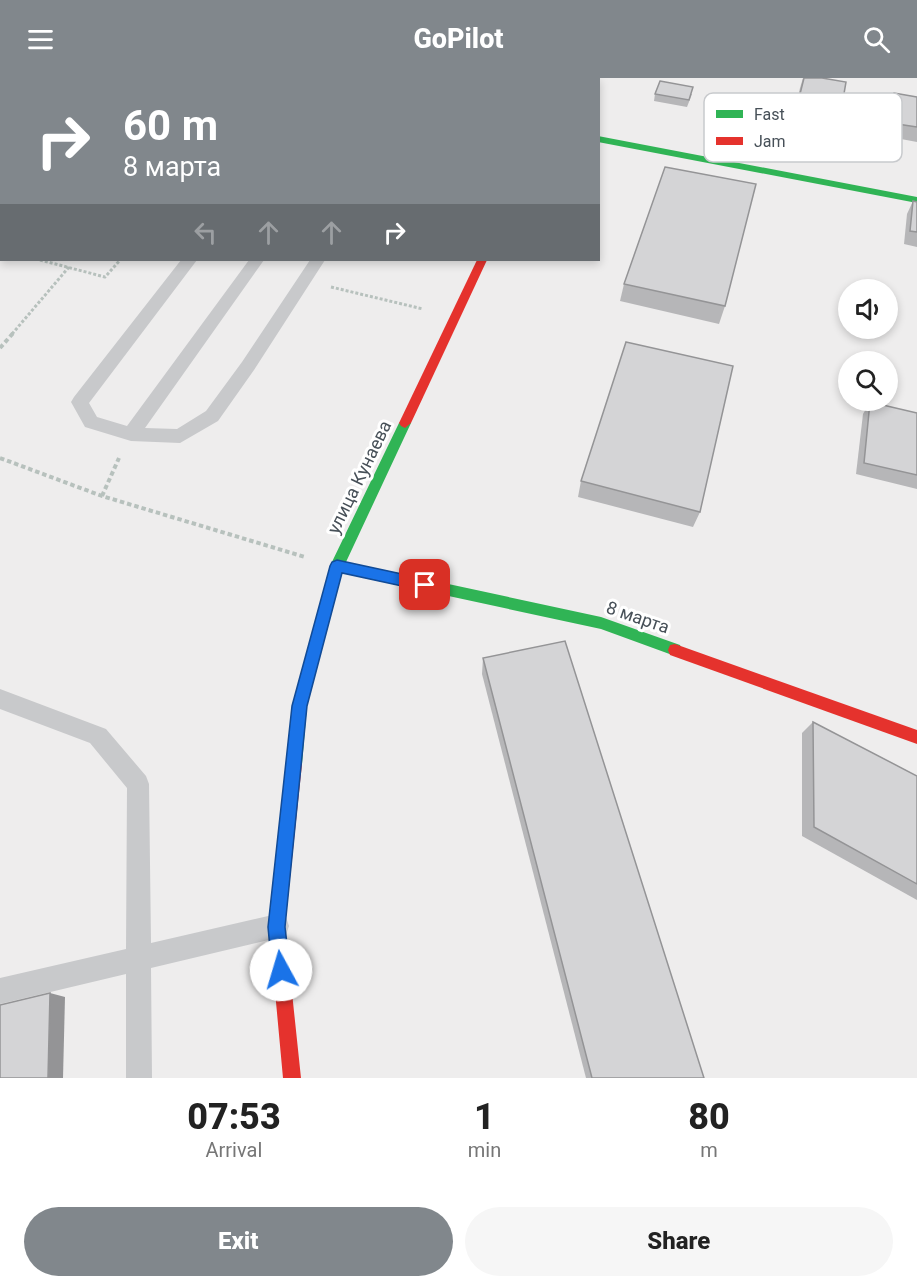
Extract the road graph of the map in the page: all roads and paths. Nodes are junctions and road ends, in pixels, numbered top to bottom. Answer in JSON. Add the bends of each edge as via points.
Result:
{"nodes":[{"id":1,"x":600,"y":139,"type":"edge"},
{"id":2,"x":704,"y":159,"type":"edge"},
{"id":3,"x":718,"y":162,"type":"edge"},
{"id":4,"x":917,"y":200,"type":"edge"},
{"id":5,"x":44,"y":261,"type":"edge"},
{"id":6,"x":119,"y":261,"type":"edge"},
{"id":7,"x":188,"y":261,"type":"edge"},
{"id":8,"x":256,"y":261,"type":"edge"},
{"id":9,"x":315,"y":261,"type":"edge"},
{"id":10,"x":482,"y":261,"type":"edge"},
{"id":11,"x":69,"y":267,"type":"junction"},
{"id":12,"x":303,"y":280,"type":"junction"},
{"id":13,"x":456,"y":316,"type":"junction"},
{"id":14,"x":0,"y":348,"type":"edge"},
{"id":15,"x":131,"y":434,"type":"junction"},
{"id":16,"x":0,"y":458,"type":"edge"},
{"id":17,"x":102,"y":496,"type":"junction"},
{"id":18,"x":337,"y":566,"type":"junction"},
{"id":19,"x":0,"y":699,"type":"edge"},
{"id":20,"x":917,"y":738,"type":"edge"},
{"id":21,"x":276,"y":927,"type":"junction"},
{"id":22,"x":138,"y":959,"type":"junction"},
{"id":23,"x":0,"y":991,"type":"edge"},
{"id":24,"x":139,"y":1078,"type":"edge"},
{"id":25,"x":292,"y":1078,"type":"edge"}],
"edges":[{"from":1,"to":2,"type":"street"},
{"from":3,"to":4,"type":"street"},
{"from":5,"to":11,"type":"path"},
{"from":6,"to":11,"type":"path","via":[[105,277]]},
{"from":7,"to":15,"type":"lane","via":[[80,402],[90,422]]},
{"from":8,"to":15,"type":"lane"},
{"from":9,"to":12,"type":"lane"},
{"from":10,"to":13,"type":"street","name":"улица Кунаева"},
{"from":11,"to":14,"type":"path"},
{"from":12,"to":13,"type":"path"},
{"from":12,"to":15,"type":"lane","via":[[212,416],[180,436]]},
{"from":13,"to":18,"type":"street","name":"улица Кунаева"},
{"from":15,"to":17,"type":"path"},
{"from":16,"to":17,"type":"path"},
{"from":17,"to":18,"type":"path"},
{"from":18,"to":20,"type":"street","name":"8 марта","via":[[601,623]]},
{"from":18,"to":21,"type":"street","name":"улица Кунаева","via":[[300,706]]},
{"from":19,"to":22,"type":"lane","via":[[98,736],[138,784]]},
{"from":21,"to":22,"type":"lane"},
{"from":21,"to":25,"type":"street","name":"улица Кунаева"},
{"from":22,"to":23,"type":"lane"},
{"from":22,"to":24,"type":"lane"}]}
